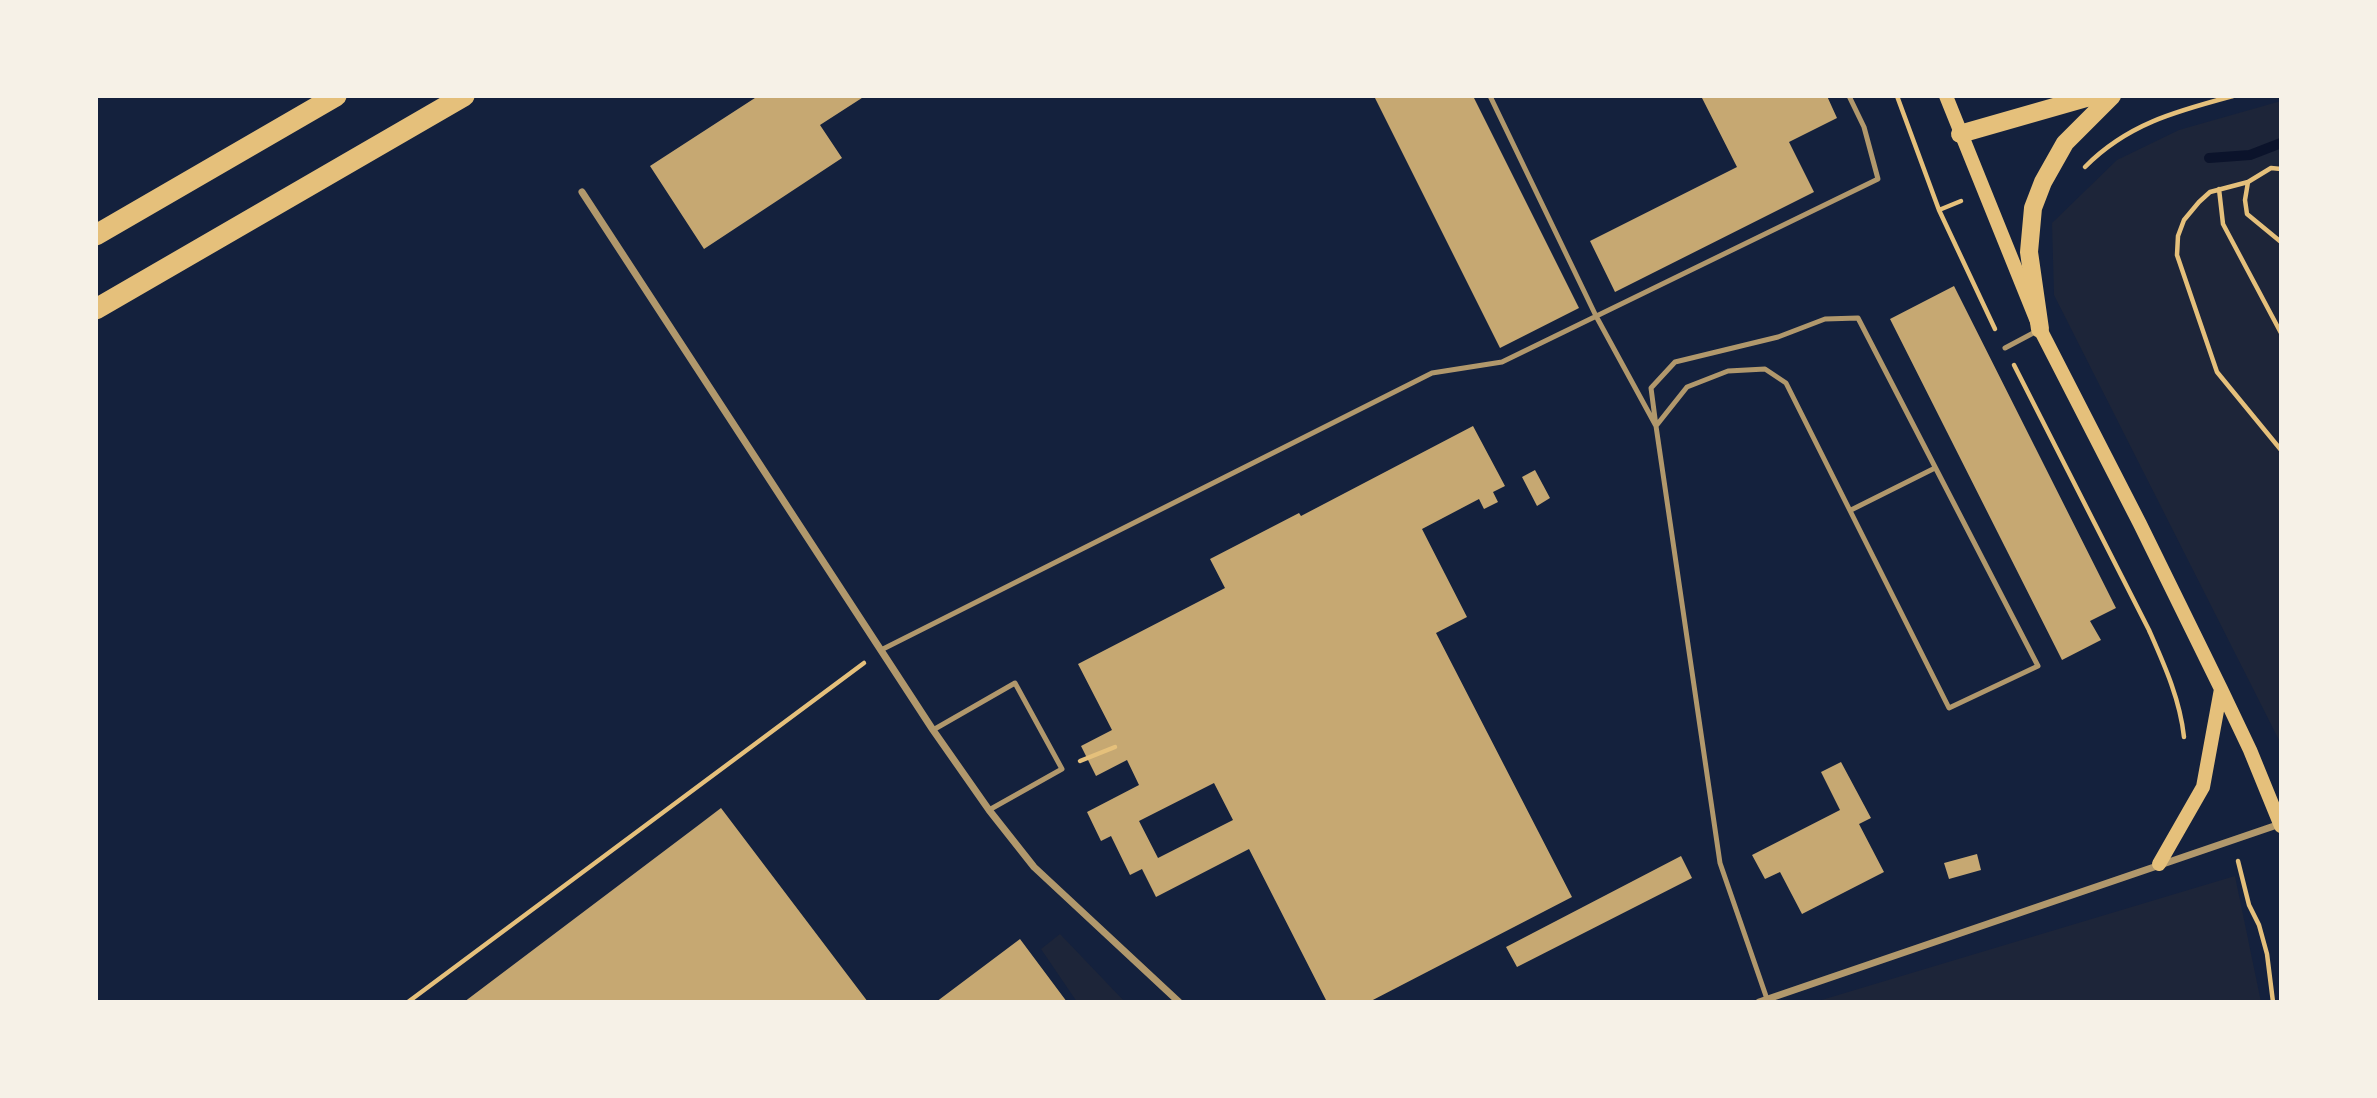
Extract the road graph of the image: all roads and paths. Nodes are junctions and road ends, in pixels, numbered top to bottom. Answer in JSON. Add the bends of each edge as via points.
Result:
{"nodes":[{"id":1,"x":336,"y":96,"type":"edge"},
{"id":2,"x":464,"y":96,"type":"edge"},
{"id":3,"x":1490,"y":96,"type":"edge"},
{"id":4,"x":1849,"y":96,"type":"edge"},
{"id":5,"x":1896,"y":96,"type":"edge"},
{"id":6,"x":1946,"y":96,"type":"edge"},
{"id":7,"x":2093,"y":96,"type":"edge"},
{"id":8,"x":2112,"y":96,"type":"edge"},
{"id":9,"x":2233,"y":96,"type":"edge"},
{"id":10,"x":1960,"y":134,"type":"junction"},
{"id":11,"x":2083,"y":169,"type":"dead end"},
{"id":12,"x":2281,"y":169,"type":"edge"},
{"id":13,"x":2248,"y":182,"type":"junction"},
{"id":14,"x":2219,"y":190,"type":"junction"},
{"id":15,"x":582,"y":191,"type":"dead end"},
{"id":16,"x":1955,"y":203,"type":"dead end"},
{"id":17,"x":1939,"y":210,"type":"junction"},
{"id":18,"x":96,"y":235,"type":"edge"},
{"id":19,"x":2281,"y":242,"type":"edge"},
{"id":20,"x":96,"y":309,"type":"edge"},
{"id":21,"x":1596,"y":316,"type":"junction"},
{"id":22,"x":2039,"y":330,"type":"junction"},
{"id":23,"x":2281,"y":333,"type":"edge"},
{"id":24,"x":2005,"y":348,"type":"junction"},
{"id":25,"x":1656,"y":426,"type":"junction"},
{"id":26,"x":2281,"y":450,"type":"edge"},
{"id":27,"x":1935,"y":467,"type":"junction"},
{"id":28,"x":1851,"y":510,"type":"junction"},
{"id":29,"x":881,"y":650,"type":"junction"},
{"id":30,"x":2221,"y":689,"type":"junction"},
{"id":31,"x":933,"y":730,"type":"junction"},
{"id":32,"x":2184,"y":741,"type":"dead end"},
{"id":33,"x":1115,"y":747,"type":"dead end"},
{"id":34,"x":1062,"y":769,"type":"junction"},
{"id":35,"x":989,"y":810,"type":"junction"},
{"id":36,"x":2280,"y":825,"type":"edge"},
{"id":37,"x":2159,"y":864,"type":"junction"},
{"id":38,"x":2243,"y":879,"type":"dead end"},
{"id":39,"x":1763,"y":1000,"type":"edge"},
{"id":40,"x":408,"y":1002,"type":"edge"},
{"id":41,"x":1179,"y":1002,"type":"edge"},
{"id":42,"x":2273,"y":1002,"type":"edge"}],
"edges":[{"from":1,"to":18,"type":"highway"},
{"from":2,"to":20,"type":"highway"},
{"from":3,"to":21,"type":"lane"},
{"from":4,"to":21,"type":"lane","via":[[1864,127],[1878,178]]},
{"from":5,"to":17,"type":"path"},
{"from":6,"to":10,"type":"main road"},
{"from":7,"to":10,"type":"main road"},
{"from":8,"to":22,"type":"main road","via":[[2065,143],[2033,208],[2029,252]]},
{"from":9,"to":11,"type":"path","via":[[2149,121],[2102,149]]},
{"from":10,"to":22,"type":"main road"},
{"from":12,"to":13,"type":"path","via":[[2271,168]]},
{"from":13,"to":14,"type":"path"},
{"from":13,"to":19,"type":"path","via":[[2247,214]]},
{"from":14,"to":23,"type":"path","via":[[2223,224]]},
{"from":14,"to":26,"type":"path","via":[[2210,192],[2184,220],[2177,255],[2217,372]]},
{"from":15,"to":29,"type":"street"},
{"from":16,"to":17,"type":"path"},
{"from":17,"to":24,"type":"path"},
{"from":21,"to":25,"type":"lane"},
{"from":21,"to":29,"type":"lane","via":[[1502,362],[1432,373]]},
{"from":22,"to":24,"type":"lane"},
{"from":22,"to":30,"type":"main road"},
{"from":24,"to":32,"type":"path","via":[[2149,630],[2167,670]]},
{"from":25,"to":27,"type":"lane","via":[[1651,388],[1675,362],[1777,337],[1825,319],[1858,318]]},
{"from":25,"to":28,"type":"lane","via":[[1687,387],[1728,371],[1765,369],[1786,383]]},
{"from":25,"to":39,"type":"lane","via":[[1720,863]]},
{"from":27,"to":28,"type":"lane"},
{"from":27,"to":28,"type":"lane","via":[[2038,666],[1950,708]]},
{"from":29,"to":31,"type":"street"},
{"from":29,"to":40,"type":"path"},
{"from":30,"to":36,"type":"main road"},
{"from":30,"to":37,"type":"main road","via":[[2203,787]]},
{"from":31,"to":34,"type":"lane","via":[[1015,683]]},
{"from":31,"to":35,"type":"street"},
{"from":33,"to":34,"type":"path"},
{"from":34,"to":35,"type":"lane"},
{"from":35,"to":41,"type":"street","via":[[1034,867]]},
{"from":36,"to":37,"type":"street"},
{"from":37,"to":39,"type":"street"},
{"from":38,"to":42,"type":"path","via":[[2267,954]]}]}
